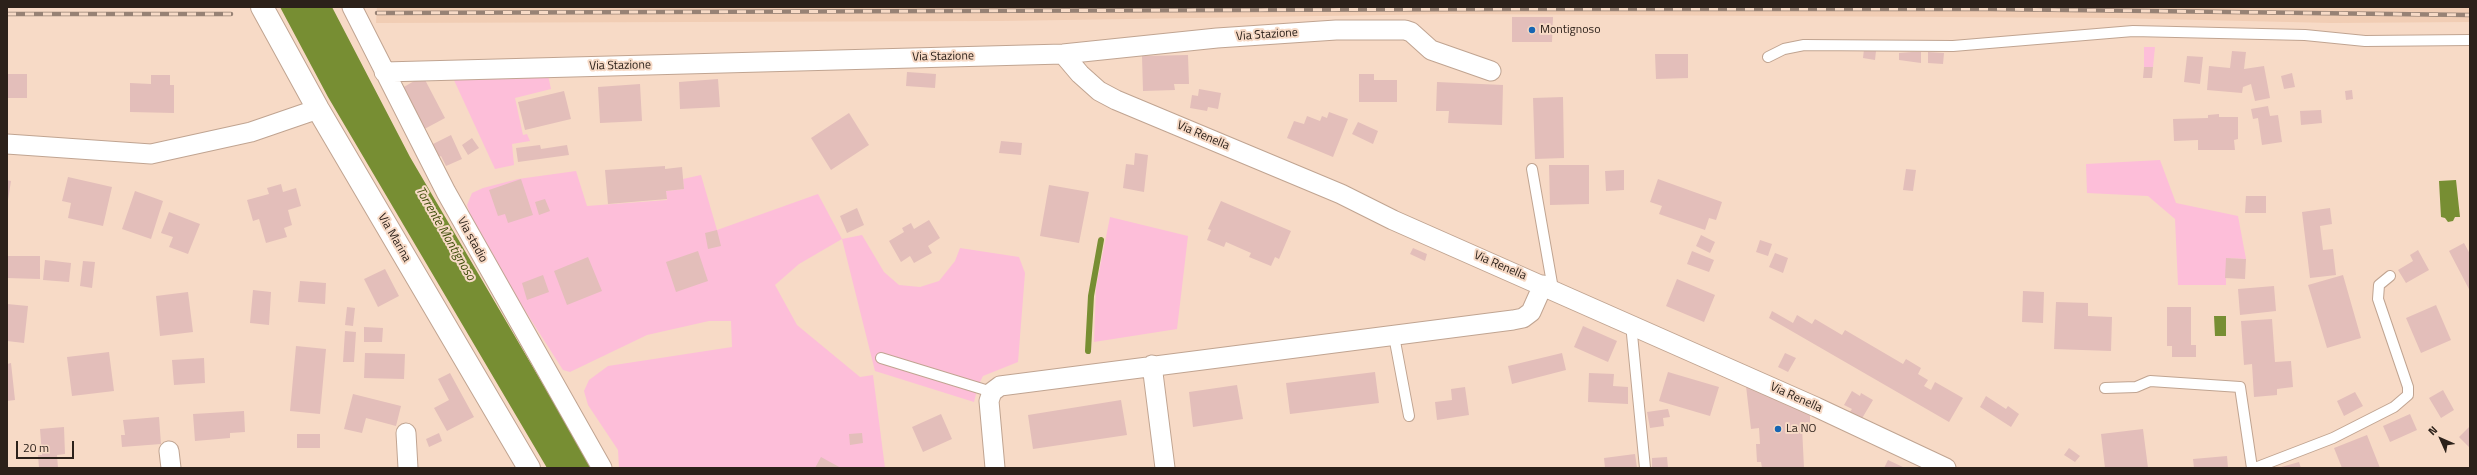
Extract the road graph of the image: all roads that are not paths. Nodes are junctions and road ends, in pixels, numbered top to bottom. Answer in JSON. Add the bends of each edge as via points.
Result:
{"nodes":[{"id":1,"x":262,"y":7,"type":"edge"},
{"id":2,"x":352,"y":7,"type":"edge"},
{"id":3,"x":2470,"y":40,"type":"edge"},
{"id":4,"x":1063,"y":54,"type":"junction"},
{"id":5,"x":1768,"y":57,"type":"dead end"},
{"id":6,"x":1491,"y":71,"type":"dead end"},
{"id":7,"x":384,"y":72,"type":"junction"},
{"id":8,"x":318,"y":109,"type":"junction"},
{"id":9,"x":7,"y":144,"type":"edge"},
{"id":10,"x":1532,"y":169,"type":"dead end"},
{"id":11,"x":2390,"y":276,"type":"dead end"},
{"id":12,"x":1548,"y":287,"type":"junction"},
{"id":13,"x":1631,"y":324,"type":"junction"},
{"id":14,"x":1394,"y":336,"type":"junction"},
{"id":15,"x":881,"y":358,"type":"dead end"},
{"id":16,"x":1152,"y":365,"type":"junction"},
{"id":17,"x":2106,"y":388,"type":"dead end"},
{"id":18,"x":992,"y":392,"type":"junction"},
{"id":19,"x":1409,"y":416,"type":"dead end"},
{"id":20,"x":406,"y":433,"type":"dead end"},
{"id":21,"x":408,"y":468,"type":"edge"},
{"id":22,"x":530,"y":468,"type":"edge"},
{"id":23,"x":602,"y":468,"type":"edge"},
{"id":24,"x":995,"y":468,"type":"edge"},
{"id":25,"x":1165,"y":468,"type":"edge"},
{"id":26,"x":1645,"y":468,"type":"edge"},
{"id":27,"x":1946,"y":468,"type":"edge"},
{"id":28,"x":2254,"y":468,"type":"edge"}],
"edges":[{"from":1,"to":8,"type":"main road","name":"Via Marina"},
{"from":2,"to":7,"type":"street","name":"Via stadio"},
{"from":3,"to":5,"type":"lane","via":[[2365,41],[2305,34],[2133,31],[1953,46],[1804,45],[1784,49]]},
{"from":4,"to":6,"type":"street","name":"Via Stazione","via":[[1217,38],[1336,30],[1405,30],[1411,32],[1431,50]]},
{"from":4,"to":7,"type":"street","name":"Via Stazione"},
{"from":4,"to":12,"type":"street","name":"Via Renella","via":[[1099,91],[1116,100],[1341,194],[1393,220]]},
{"from":7,"to":23,"type":"street","name":"Via stadio","via":[[460,219]]},
{"from":8,"to":9,"type":"street","via":[[251,132],[151,154]]},
{"from":8,"to":22,"type":"main road","name":"Via Marina"},
{"from":10,"to":12,"type":"lane"},
{"from":11,"to":28,"type":"lane","via":[[2379,285],[2378,299],[2408,387],[2408,395],[2394,407],[2333,438]]},
{"from":12,"to":13,"type":"street","name":"Via Renella"},
{"from":12,"to":14,"type":"street","via":[[1531,312],[1523,318]]},
{"from":13,"to":26,"type":"lane"},
{"from":13,"to":27,"type":"street","name":"Via Renella"},
{"from":14,"to":16,"type":"street"},
{"from":14,"to":19,"type":"lane"},
{"from":15,"to":18,"type":"lane"},
{"from":16,"to":18,"type":"street","via":[[1000,386]]},
{"from":16,"to":25,"type":"street"},
{"from":17,"to":28,"type":"lane","via":[[2136,387],[2150,381],[2240,387]]},
{"from":18,"to":24,"type":"street","via":[[989,401]]},
{"from":20,"to":21,"type":"street"}]}
